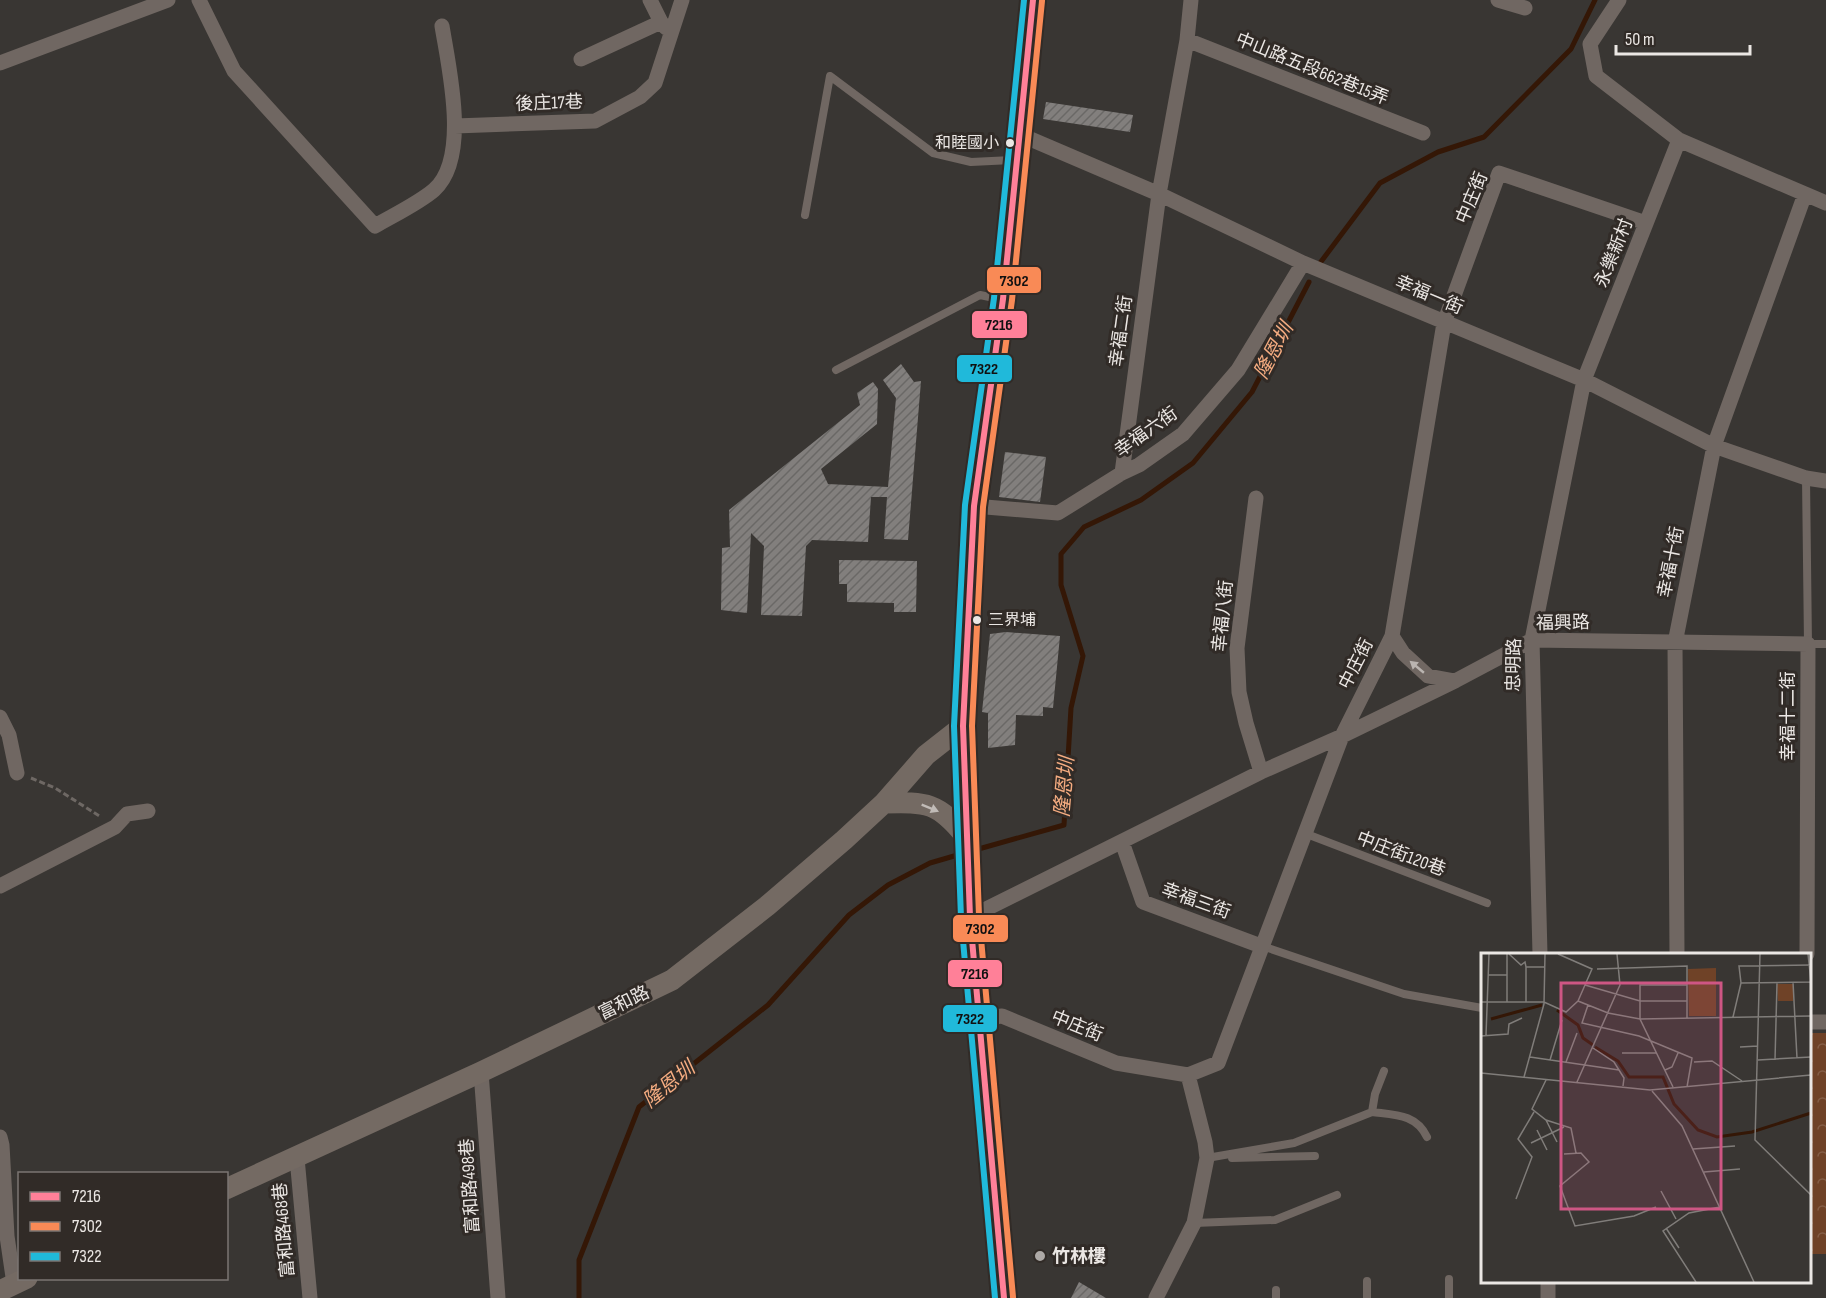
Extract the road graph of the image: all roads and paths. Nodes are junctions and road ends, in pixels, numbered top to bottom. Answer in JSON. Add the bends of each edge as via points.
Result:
{"nodes":[{"id":1,"x":168,"y":0,"type":"edge"},
{"id":2,"x":199,"y":0,"type":"edge"},
{"id":3,"x":650,"y":0,"type":"edge"},
{"id":4,"x":682,"y":0,"type":"edge"},
{"id":5,"x":1033,"y":0,"type":"edge"},
{"id":6,"x":1191,"y":0,"type":"edge"},
{"id":7,"x":1498,"y":0,"type":"edge"},
{"id":8,"x":1619,"y":0,"type":"edge"},
{"id":9,"x":1525,"y":8,"type":"dead end"},
{"id":10,"x":442,"y":26,"type":"dead end"},
{"id":11,"x":666,"y":28,"type":"junction"},
{"id":12,"x":1187,"y":40,"type":"junction"},
{"id":13,"x":581,"y":59,"type":"dead end"},
{"id":14,"x":0,"y":63,"type":"edge"},
{"id":15,"x":455,"y":126,"type":"junction"},
{"id":16,"x":1423,"y":133,"type":"dead end"},
{"id":17,"x":1021,"y":135,"type":"junction"},
{"id":18,"x":1679,"y":141,"type":"junction"},
{"id":19,"x":1017,"y":160,"type":"junction"},
{"id":20,"x":1159,"y":194,"type":"junction"},
{"id":21,"x":1806,"y":194,"type":"junction"},
{"id":22,"x":1826,"y":203,"type":"edge"},
{"id":23,"x":805,"y":215,"type":"dead end"},
{"id":24,"x":1646,"y":224,"type":"junction"},
{"id":25,"x":1303,"y":264,"type":"junction"},
{"id":26,"x":1003,"y":299,"type":"junction"},
{"id":27,"x":1444,"y":323,"type":"junction"},
{"id":28,"x":836,"y":370,"type":"dead end"},
{"id":29,"x":1584,"y":380,"type":"junction"},
{"id":30,"x":1714,"y":446,"type":"junction"},
{"id":31,"x":1122,"y":473,"type":"junction"},
{"id":32,"x":1806,"y":478,"type":"junction"},
{"id":33,"x":1826,"y":481,"type":"edge"},
{"id":34,"x":1256,"y":498,"type":"dead end"},
{"id":35,"x":974,"y":506,"type":"junction"},
{"id":36,"x":1392,"y":636,"type":"junction"},
{"id":37,"x":1532,"y":640,"type":"junction"},
{"id":38,"x":1675,"y":643,"type":"junction"},
{"id":39,"x":1808,"y":644,"type":"junction"},
{"id":40,"x":1826,"y":644,"type":"edge"},
{"id":41,"x":1455,"y":681,"type":"junction"},
{"id":42,"x":0,"y":717,"type":"edge"},
{"id":43,"x":963,"y":726,"type":"junction"},
{"id":44,"x":1342,"y":736,"type":"junction"},
{"id":45,"x":17,"y":772,"type":"joint"},
{"id":46,"x":1261,"y":772,"type":"junction"},
{"id":47,"x":884,"y":803,"type":"junction"},
{"id":48,"x":148,"y":811,"type":"dead end"},
{"id":49,"x":115,"y":827,"type":"junction"},
{"id":50,"x":1304,"y":833,"type":"junction"},
{"id":51,"x":966,"y":839,"type":"junction"},
{"id":52,"x":1122,"y":842,"type":"junction"},
{"id":53,"x":0,"y":886,"type":"edge"},
{"id":54,"x":1487,"y":903,"type":"dead end"},
{"id":55,"x":970,"y":917,"type":"junction"},
{"id":56,"x":1261,"y":946,"type":"junction"},
{"id":57,"x":1540,"y":953,"type":"edge"},
{"id":58,"x":1677,"y":953,"type":"edge"},
{"id":59,"x":1807,"y":953,"type":"edge"},
{"id":60,"x":1481,"y":1008,"type":"edge"},
{"id":61,"x":978,"y":1019,"type":"junction"},
{"id":62,"x":1384,"y":1071,"type":"dead end"},
{"id":63,"x":481,"y":1072,"type":"junction"},
{"id":64,"x":1188,"y":1075,"type":"junction"},
{"id":65,"x":1372,"y":1112,"type":"junction"},
{"id":66,"x":0,"y":1137,"type":"edge"},
{"id":67,"x":1426,"y":1137,"type":"dead end"},
{"id":68,"x":1315,"y":1156,"type":"dead end"},
{"id":69,"x":297,"y":1158,"type":"junction"},
{"id":70,"x":1206,"y":1158,"type":"junction"},
{"id":71,"x":228,"y":1188,"type":"edge"},
{"id":72,"x":1336,"y":1195,"type":"dead end"},
{"id":73,"x":1194,"y":1223,"type":"junction"},
{"id":74,"x":1449,"y":1279,"type":"dead end"},
{"id":75,"x":1367,"y":1281,"type":"dead end"},
{"id":76,"x":13,"y":1284,"type":"edge"},
{"id":77,"x":310,"y":1298,"type":"edge"},
{"id":78,"x":498,"y":1298,"type":"edge"},
{"id":79,"x":1004,"y":1298,"type":"edge"},
{"id":80,"x":1156,"y":1298,"type":"edge"},
{"id":81,"x":1367,"y":1298,"type":"edge"},
{"id":82,"x":1449,"y":1298,"type":"edge"}],
"edges":[{"from":1,"to":14,"type":"street"},
{"from":2,"to":15,"type":"street","via":[[234,71],[375,226],[434,190],[449,169]]},
{"from":3,"to":11,"type":"street"},
{"from":4,"to":11,"type":"street","name":"後庄17巷"},
{"from":5,"to":17,"type":"main road"},
{"from":6,"to":12,"type":"street"},
{"from":7,"to":9,"type":"street"},
{"from":8,"to":18,"type":"street","via":[[1590,44],[1596,76]]},
{"from":10,"to":15,"type":"street"},
{"from":11,"to":13,"type":"street"},
{"from":11,"to":15,"type":"street","name":"後庄17巷","via":[[655,83],[640,97],[595,121]]},
{"from":12,"to":16,"type":"street","name":"中山路五段662巷15弄"},
{"from":12,"to":20,"type":"street"},
{"from":17,"to":19,"type":"main road"},
{"from":17,"to":20,"type":"street","name":"幸福一街"},
{"from":18,"to":21,"type":"street"},
{"from":18,"to":24,"type":"street","name":"永樂新村"},
{"from":19,"to":23,"type":"lane","via":[[971,162],[933,153],[830,76]]},
{"from":19,"to":26,"type":"main road"},
{"from":20,"to":25,"type":"street","name":"幸福一街"},
{"from":20,"to":31,"type":"street","name":"幸福二街"},
{"from":21,"to":22,"type":"street"},
{"from":21,"to":30,"type":"street","name":"幸福十街"},
{"from":24,"to":27,"type":"street","name":"中庄街","via":[[1499,173]]},
{"from":24,"to":29,"type":"street","name":"永樂新村"},
{"from":25,"to":27,"type":"street","name":"幸福一街"},
{"from":25,"to":31,"type":"street","name":"幸福六街","via":[[1238,370],[1216,397],[1183,434]]},
{"from":26,"to":28,"type":"lane","via":[[980,295]]},
{"from":26,"to":35,"type":"main road"},
{"from":27,"to":29,"type":"street","name":"幸福一街"},
{"from":27,"to":36,"type":"street","name":"中庄街"},
{"from":29,"to":30,"type":"street","name":"幸福一街"},
{"from":29,"to":37,"type":"street","name":"忠明路"},
{"from":30,"to":32,"type":"street","name":"幸福一街"},
{"from":30,"to":38,"type":"street","name":"幸福十街"},
{"from":31,"to":35,"type":"street","name":"幸福六街","via":[[1058,513]]},
{"from":32,"to":33,"type":"street","name":"幸福一街"},
{"from":32,"to":39,"type":"lane","name":"幸福十二街"},
{"from":34,"to":46,"type":"street","name":"幸福八街","via":[[1237,648],[1239,692]]},
{"from":35,"to":43,"type":"main road"},
{"from":41,"to":36,"type":"street","one_way":true,"via":[[1428,676],[1403,653]]},
{"from":36,"to":44,"type":"street","name":"中庄街"},
{"from":37,"to":38,"type":"street","name":"福興路"},
{"from":37,"to":41,"type":"street","name":"福興路"},
{"from":37,"to":57,"type":"street","name":"忠明路"},
{"from":38,"to":39,"type":"street","name":"福興路"},
{"from":38,"to":58,"type":"street","name":"幸福十街"},
{"from":39,"to":40,"type":"lane"},
{"from":39,"to":59,"type":"street","name":"幸福十二街"},
{"from":41,"to":44,"type":"street","name":"福興路"},
{"from":42,"to":45,"type":"street","via":[[9,735]]},
{"from":43,"to":47,"type":"street","name":"富和路","via":[[926,755]]},
{"from":43,"to":51,"type":"main road"},
{"from":44,"to":46,"type":"street","name":"福興路"},
{"from":44,"to":50,"type":"street","name":"中庄街"},
{"from":45,"to":49,"type":"path","via":[[55,788]]},
{"from":46,"to":52,"type":"street","name":"福興路"},
{"from":47,"to":51,"type":"street","one_way":true,"via":[[915,802],[929,806],[948,816]]},
{"from":47,"to":63,"type":"street","name":"富和路","via":[[767,906],[672,980]]},
{"from":48,"to":49,"type":"street","via":[[127,814]]},
{"from":49,"to":53,"type":"street"},
{"from":50,"to":54,"type":"lane","name":"中庄街120巷"},
{"from":50,"to":56,"type":"street","name":"中庄街"},
{"from":51,"to":55,"type":"main road"},
{"from":52,"to":55,"type":"street","name":"福興路"},
{"from":52,"to":56,"type":"street","name":"幸福三街","via":[[1143,902]]},
{"from":55,"to":61,"type":"main road"},
{"from":56,"to":60,"type":"lane","via":[[1404,994]]},
{"from":56,"to":64,"type":"street","name":"中庄街","via":[[1218,1063]]},
{"from":61,"to":64,"type":"street","name":"中庄街","via":[[1002,1016],[1116,1063]]},
{"from":61,"to":79,"type":"main road"},
{"from":62,"to":65,"type":"lane"},
{"from":63,"to":69,"type":"street","name":"富和路"},
{"from":63,"to":78,"type":"street","name":"富和路498巷"},
{"from":64,"to":70,"type":"street"},
{"from":65,"to":67,"type":"lane","via":[[1408,1116],[1422,1126]]},
{"from":65,"to":70,"type":"lane","via":[[1294,1143]]},
{"from":66,"to":76,"type":"street"},
{"from":68,"to":70,"type":"lane"},
{"from":69,"to":71,"type":"street","name":"富和路"},
{"from":69,"to":77,"type":"street","name":"富和路468巷"},
{"from":70,"to":73,"type":"street"},
{"from":72,"to":73,"type":"lane","via":[[1275,1220]]},
{"from":73,"to":80,"type":"street"},
{"from":74,"to":82,"type":"lane"},
{"from":75,"to":81,"type":"lane"}]}
